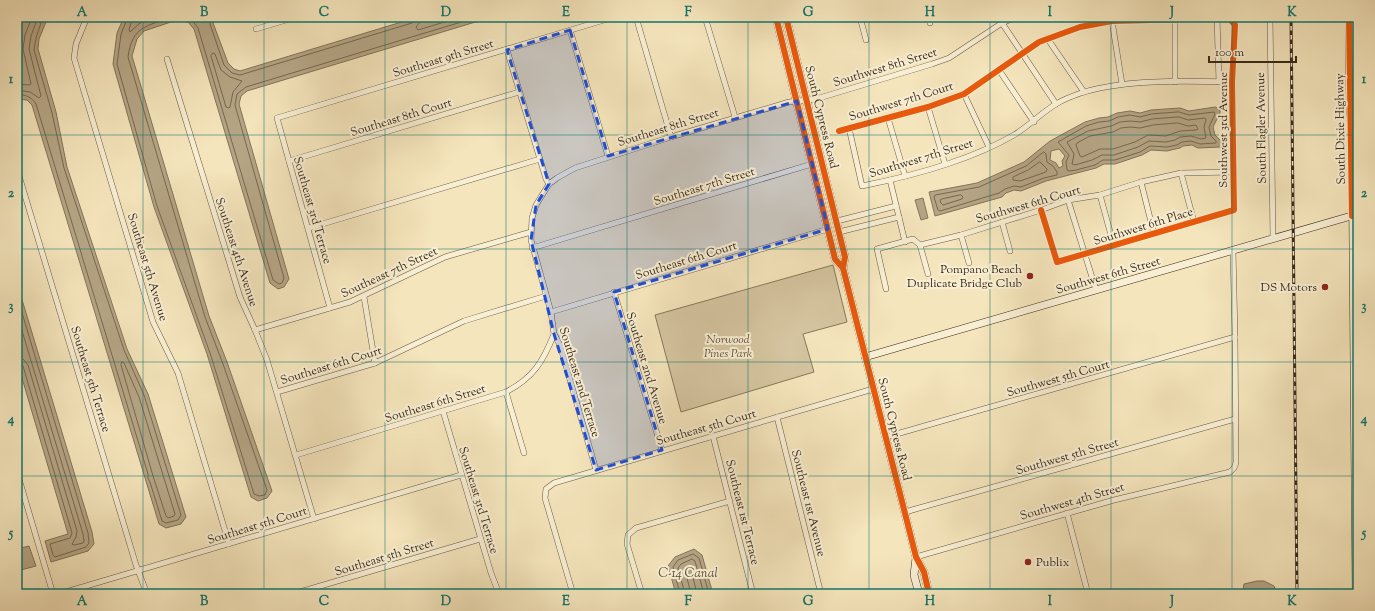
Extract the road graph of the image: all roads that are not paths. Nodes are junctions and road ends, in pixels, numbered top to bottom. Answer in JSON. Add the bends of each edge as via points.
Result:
{"nodes":[{"id":1,"x":87,"y":17,"type":"edge"},
{"id":2,"x":296,"y":17,"type":"edge"},
{"id":3,"x":614,"y":17,"type":"edge"},
{"id":4,"x":636,"y":17,"type":"edge"},
{"id":5,"x":705,"y":17,"type":"edge"},
{"id":6,"x":776,"y":17,"type":"edge"},
{"id":7,"x":786,"y":17,"type":"edge"},
{"id":8,"x":860,"y":17,"type":"edge"},
{"id":9,"x":1000,"y":17,"type":"edge"},
{"id":10,"x":1016,"y":17,"type":"edge"},
{"id":11,"x":1270,"y":17,"type":"edge"},
{"id":12,"x":1349,"y":17,"type":"edge"},
{"id":13,"x":1217,"y":18,"type":"junction"},
{"id":14,"x":1175,"y":19,"type":"junction"},
{"id":15,"x":1112,"y":21,"type":"junction"},
{"id":16,"x":1002,"y":23,"type":"junction"},
{"id":17,"x":1236,"y":25,"type":"joint"},
{"id":18,"x":256,"y":29,"type":"dead end"},
{"id":19,"x":570,"y":30,"type":"junction"},
{"id":20,"x":1047,"y":38,"type":"junction"},
{"id":21,"x":866,"y":40,"type":"dead end"},
{"id":22,"x":507,"y":50,"type":"junction"},
{"id":23,"x":1022,"y":53,"type":"junction"},
{"id":24,"x":166,"y":59,"type":"dead end"},
{"id":25,"x":999,"y":70,"type":"junction"},
{"id":26,"x":1176,"y":82,"type":"junction"},
{"id":27,"x":1219,"y":82,"type":"junction"},
{"id":28,"x":1232,"y":82,"type":"junction"},
{"id":29,"x":1122,"y":84,"type":"junction"},
{"id":30,"x":519,"y":92,"type":"junction"},
{"id":31,"x":1084,"y":92,"type":"junction"},
{"id":32,"x":964,"y":94,"type":"junction"},
{"id":33,"x":806,"y":100,"type":"junction"},
{"id":34,"x":796,"y":101,"type":"junction"},
{"id":35,"x":1056,"y":104,"type":"junction"},
{"id":36,"x":928,"y":107,"type":"junction"},
{"id":37,"x":735,"y":117,"type":"junction"},
{"id":38,"x":278,"y":118,"type":"joint"},
{"id":39,"x":888,"y":118,"type":"junction"},
{"id":40,"x":1034,"y":122,"type":"junction"},
{"id":41,"x":849,"y":128,"type":"junction"},
{"id":42,"x":839,"y":131,"type":"dead end"},
{"id":43,"x":671,"y":137,"type":"junction"},
{"id":44,"x":989,"y":147,"type":"junction"},
{"id":45,"x":608,"y":156,"type":"junction"},
{"id":46,"x":540,"y":159,"type":"junction"},
{"id":47,"x":289,"y":161,"type":"junction"},
{"id":48,"x":812,"y":164,"type":"junction"},
{"id":49,"x":945,"y":164,"type":"junction"},
{"id":50,"x":17,"y":169,"type":"edge"},
{"id":51,"x":1181,"y":172,"type":"junction"},
{"id":52,"x":1234,"y":172,"type":"junction"},
{"id":53,"x":905,"y":176,"type":"junction"},
{"id":54,"x":890,"y":180,"type":"junction"},
{"id":55,"x":1140,"y":182,"type":"junction"},
{"id":56,"x":549,"y":184,"type":"junction"},
{"id":57,"x":1100,"y":195,"type":"junction"},
{"id":58,"x":1068,"y":200,"type":"junction"},
{"id":59,"x":896,"y":206,"type":"junction"},
{"id":60,"x":1042,"y":210,"type":"junction"},
{"id":61,"x":1234,"y":210,"type":"joint"},
{"id":62,"x":1355,"y":215,"type":"edge"},
{"id":63,"x":899,"y":217,"type":"junction"},
{"id":64,"x":837,"y":222,"type":"junction"},
{"id":65,"x":1002,"y":222,"type":"junction"},
{"id":66,"x":1194,"y":222,"type":"junction"},
{"id":67,"x":309,"y":228,"type":"junction"},
{"id":68,"x":828,"y":229,"type":"junction"},
{"id":69,"x":531,"y":232,"type":"junction"},
{"id":70,"x":839,"y":232,"type":"junction"},
{"id":71,"x":1154,"y":234,"type":"junction"},
{"id":72,"x":961,"y":235,"type":"junction"},
{"id":73,"x":1273,"y":239,"type":"junction"},
{"id":74,"x":905,"y":242,"type":"junction"},
{"id":75,"x":920,"y":245,"type":"junction"},
{"id":76,"x":1114,"y":246,"type":"junction"},
{"id":77,"x":532,"y":248,"type":"junction"},
{"id":78,"x":1010,"y":251,"type":"dead end"},
{"id":79,"x":1233,"y":251,"type":"junction"},
{"id":80,"x":1085,"y":254,"type":"junction"},
{"id":81,"x":969,"y":263,"type":"dead end"},
{"id":82,"x":843,"y":268,"type":"junction"},
{"id":83,"x":928,"y":274,"type":"dead end"},
{"id":84,"x":886,"y":289,"type":"dead end"},
{"id":85,"x":1096,"y":290,"type":"junction"},
{"id":86,"x":614,"y":292,"type":"junction"},
{"id":87,"x":546,"y":296,"type":"junction"},
{"id":88,"x":364,"y":297,"type":"junction"},
{"id":89,"x":330,"y":308,"type":"junction"},
{"id":90,"x":550,"y":312,"type":"junction"},
{"id":91,"x":255,"y":330,"type":"junction"},
{"id":92,"x":554,"y":334,"type":"junction"},
{"id":93,"x":1235,"y":337,"type":"junction"},
{"id":94,"x":865,"y":357,"type":"junction"},
{"id":95,"x":375,"y":363,"type":"junction"},
{"id":96,"x":873,"y":388,"type":"junction"},
{"id":97,"x":277,"y":392,"type":"junction"},
{"id":98,"x":506,"y":392,"type":"junction"},
{"id":99,"x":1356,"y":410,"type":"edge"},
{"id":100,"x":442,"y":411,"type":"junction"},
{"id":101,"x":777,"y":417,"type":"junction"},
{"id":102,"x":1235,"y":419,"type":"junction"},
{"id":103,"x":713,"y":436,"type":"junction"},
{"id":104,"x":886,"y":437,"type":"junction"},
{"id":105,"x":662,"y":450,"type":"junction"},
{"id":106,"x":524,"y":453,"type":"dead end"},
{"id":107,"x":296,"y":455,"type":"junction"},
{"id":108,"x":596,"y":470,"type":"junction"},
{"id":109,"x":17,"y":472,"type":"edge"},
{"id":110,"x":461,"y":475,"type":"junction"},
{"id":111,"x":730,"y":501,"type":"junction"},
{"id":112,"x":905,"y":512,"type":"junction"},
{"id":113,"x":1067,"y":513,"type":"junction"},
{"id":114,"x":314,"y":519,"type":"junction"},
{"id":115,"x":480,"y":538,"type":"junction"},
{"id":116,"x":229,"y":544,"type":"junction"},
{"id":117,"x":916,"y":557,"type":"junction"},
{"id":118,"x":138,"y":571,"type":"junction"},
{"id":119,"x":53,"y":594,"type":"edge"},
{"id":120,"x":59,"y":594,"type":"edge"},
{"id":121,"x":147,"y":594,"type":"edge"},
{"id":122,"x":293,"y":594,"type":"edge"},
{"id":123,"x":499,"y":594,"type":"edge"},
{"id":124,"x":573,"y":594,"type":"edge"},
{"id":125,"x":642,"y":594,"type":"edge"},
{"id":126,"x":753,"y":594,"type":"edge"},
{"id":127,"x":821,"y":594,"type":"edge"},
{"id":128,"x":919,"y":594,"type":"edge"},
{"id":129,"x":929,"y":594,"type":"edge"},
{"id":130,"x":1088,"y":594,"type":"edge"},
{"id":131,"x":1356,"y":594,"type":"edge"}],
"edges":[{"from":1,"to":116,"type":"street","name":"Southeast 5th Avenue","via":[[76,44],[74,58],[153,322],[178,373]]},
{"from":2,"to":18,"type":"street"},
{"from":3,"to":19,"type":"street","name":"Southeast 9th Street"},
{"from":4,"to":43,"type":"street"},
{"from":5,"to":37,"type":"street"},
{"from":6,"to":34,"type":"street","name":"South Cypress Road"},
{"from":7,"to":33,"type":"street","name":"South Cypress Road"},
{"from":8,"to":21,"type":"street"},
{"from":9,"to":16,"type":"street"},
{"from":10,"to":16,"type":"street","name":"Southwest 8th Street"},
{"from":11,"to":73,"type":"street","name":"South Flagler Avenue"},
{"from":12,"to":62,"type":"street","name":"South Dixie Highway"},
{"from":13,"to":14,"type":"street","name":"Southwest 7th Court"},
{"from":13,"to":17,"type":"street","name":"Southwest 7th Court","via":[[1229,18]]},
{"from":13,"to":27,"type":"street"},
{"from":14,"to":15,"type":"street","name":"Southwest 7th Court"},
{"from":14,"to":26,"type":"street"},
{"from":15,"to":20,"type":"street","name":"Southwest 7th Court","via":[[1080,27]]},
{"from":15,"to":29,"type":"street"},
{"from":16,"to":23,"type":"street"},
{"from":16,"to":33,"type":"street","name":"Southwest 8th Street","via":[[950,58]]},
{"from":17,"to":28,"type":"street","name":"Southwest 3rd Avenue"},
{"from":19,"to":22,"type":"street","name":"Southeast 9th Street"},
{"from":19,"to":45,"type":"street"},
{"from":20,"to":23,"type":"street","name":"Southwest 7th Court"},
{"from":20,"to":31,"type":"street"},
{"from":22,"to":30,"type":"street"},
{"from":22,"to":38,"type":"street","name":"Southeast 9th Street"},
{"from":23,"to":25,"type":"street","name":"Southwest 7th Court"},
{"from":23,"to":35,"type":"street"},
{"from":24,"to":91,"type":"street","name":"Southeast 4th Avenue","via":[[235,282]]},
{"from":25,"to":32,"type":"street","name":"Southwest 7th Court"},
{"from":25,"to":40,"type":"street"},
{"from":26,"to":27,"type":"street","name":"Southwest 7th Street"},
{"from":26,"to":29,"type":"street","name":"Southwest 7th Street"},
{"from":27,"to":28,"type":"street","name":"Southwest 7th Street"},
{"from":28,"to":52,"type":"street","name":"Southwest 3rd Avenue"},
{"from":29,"to":31,"type":"street","name":"Southwest 7th Street"},
{"from":30,"to":46,"type":"street"},
{"from":30,"to":47,"type":"street","name":"Southeast 8th Court"},
{"from":31,"to":35,"type":"street","name":"Southwest 7th Street"},
{"from":32,"to":36,"type":"street","name":"Southwest 7th Court"},
{"from":32,"to":44,"type":"street"},
{"from":33,"to":34,"type":"street","name":"Southwest 8th Street"},
{"from":33,"to":64,"type":"street","name":"South Cypress Road"},
{"from":34,"to":37,"type":"street","name":"Southeast 8th Street"},
{"from":34,"to":48,"type":"street","name":"South Cypress Road"},
{"from":35,"to":40,"type":"street","name":"Southwest 7th Street"},
{"from":36,"to":39,"type":"street","name":"Southwest 7th Court"},
{"from":36,"to":49,"type":"street"},
{"from":37,"to":43,"type":"street","name":"Southeast 8th Street"},
{"from":38,"to":47,"type":"street","name":"Southeast 3rd Terrace"},
{"from":39,"to":41,"type":"street","name":"Southwest 7th Court"},
{"from":39,"to":53,"type":"street"},
{"from":40,"to":44,"type":"street","name":"Southwest 7th Street"},
{"from":41,"to":42,"type":"street","name":"Southwest 7th Court"},
{"from":41,"to":54,"type":"street","name":"Southwest 7th Street","via":[[862,186]]},
{"from":43,"to":45,"type":"street","name":"Southeast 8th Street"},
{"from":44,"to":49,"type":"street","name":"Southwest 7th Street"},
{"from":45,"to":56,"type":"street","name":"Southeast 8th Street","via":[[575,168]]},
{"from":46,"to":56,"type":"street"},
{"from":46,"to":67,"type":"street"},
{"from":47,"to":67,"type":"street","name":"Southeast 3rd Terrace"},
{"from":48,"to":68,"type":"street","name":"South Cypress Road"},
{"from":48,"to":77,"type":"street","name":"Southeast 7th Street"},
{"from":49,"to":53,"type":"street","name":"Southwest 7th Street"},
{"from":50,"to":118,"type":"street","name":"Southeast 5th Terrace"},
{"from":51,"to":52,"type":"street","name":"Southwest 6th Court"},
{"from":51,"to":55,"type":"street","name":"Southwest 6th Court"},
{"from":51,"to":66,"type":"street"},
{"from":52,"to":61,"type":"street","name":"Southwest 3rd Avenue"},
{"from":53,"to":54,"type":"street","name":"Southwest 7th Street"},
{"from":54,"to":59,"type":"street"},
{"from":55,"to":57,"type":"street","name":"Southwest 6th Court"},
{"from":55,"to":71,"type":"street"},
{"from":56,"to":69,"type":"street","name":"Southeast 2nd Terrace","via":[[536,205]]},
{"from":57,"to":58,"type":"street","name":"Southwest 6th Court"},
{"from":57,"to":76,"type":"street"},
{"from":58,"to":60,"type":"street","name":"Southwest 6th Court"},
{"from":58,"to":80,"type":"street"},
{"from":59,"to":63,"type":"street"},
{"from":59,"to":64,"type":"street"},
{"from":60,"to":65,"type":"street","name":"Southwest 6th Court"},
{"from":60,"to":80,"type":"street","name":"Southwest 6th Place","via":[[1058,262]]},
{"from":61,"to":66,"type":"street","name":"Southwest 6th Place"},
{"from":62,"to":73,"type":"street","name":"Southwest 6th Street"},
{"from":62,"to":99,"type":"street","name":"South Dixie Highway"},
{"from":63,"to":70,"type":"street"},
{"from":63,"to":74,"type":"street"},
{"from":64,"to":70,"type":"street","name":"South Cypress Road"},
{"from":65,"to":72,"type":"street","name":"Southwest 6th Court"},
{"from":65,"to":78,"type":"street"},
{"from":66,"to":71,"type":"street","name":"Southwest 6th Place"},
{"from":67,"to":89,"type":"street","name":"Southeast 3rd Terrace"},
{"from":68,"to":82,"type":"street","name":"South Cypress Road","via":[[835,259]]},
{"from":68,"to":86,"type":"street","name":"Southeast 6th Court"},
{"from":69,"to":77,"type":"street","name":"Southeast 2nd Terrace"},
{"from":69,"to":88,"type":"street","name":"Southeast 7th Street","via":[[444,257]]},
{"from":70,"to":82,"type":"street","name":"South Cypress Road","via":[[846,257]]},
{"from":71,"to":76,"type":"street","name":"Southwest 6th Place"},
{"from":72,"to":75,"type":"street","name":"Southwest 6th Court"},
{"from":72,"to":81,"type":"street"},
{"from":73,"to":79,"type":"street","name":"Southwest 6th Street"},
{"from":74,"to":75,"type":"street","name":"Southwest 6th Court","via":[[913,239]]},
{"from":74,"to":84,"type":"street","name":"Southwest 6th Court","via":[[877,249]]},
{"from":75,"to":83,"type":"street"},
{"from":76,"to":80,"type":"street","name":"Southwest 6th Place"},
{"from":77,"to":87,"type":"street","name":"Southeast 2nd Terrace"},
{"from":79,"to":85,"type":"street","name":"Southwest 6th Street"},
{"from":79,"to":93,"type":"street"},
{"from":80,"to":85,"type":"street"},
{"from":82,"to":94,"type":"street","name":"South Cypress Road"},
{"from":85,"to":94,"type":"street","name":"Southwest 6th Street"},
{"from":86,"to":90,"type":"street","name":"Southeast 6th Court"},
{"from":86,"to":105,"type":"street","name":"Southeast 2nd Avenue"},
{"from":87,"to":90,"type":"street","name":"Southeast 2nd Terrace"},
{"from":87,"to":95,"type":"street","name":"Southeast 6th Court","via":[[464,321]]},
{"from":88,"to":89,"type":"street","name":"Southeast 7th Street"},
{"from":88,"to":95,"type":"street"},
{"from":89,"to":91,"type":"street","name":"Southeast 7th Street"},
{"from":90,"to":92,"type":"street","name":"Southeast 2nd Terrace"},
{"from":91,"to":97,"type":"street","name":"Southeast 4th Avenue"},
{"from":92,"to":98,"type":"street","name":"Southeast 6th Street","via":[[547,354],[532,374],[520,385]]},
{"from":92,"to":108,"type":"street","name":"Southeast 2nd Terrace","via":[[560,346]]},
{"from":93,"to":102,"type":"street"},
{"from":93,"to":104,"type":"street","name":"Southwest 5th Court"},
{"from":94,"to":96,"type":"street","name":"South Cypress Road"},
{"from":95,"to":97,"type":"street","name":"Southeast 6th Court"},
{"from":96,"to":101,"type":"street","name":"Southeast 5th Court"},
{"from":96,"to":104,"type":"street","name":"South Cypress Road"},
{"from":97,"to":107,"type":"street","name":"Southeast 4th Avenue"},
{"from":98,"to":100,"type":"street","name":"Southeast 6th Street"},
{"from":98,"to":106,"type":"street"},
{"from":99,"to":131,"type":"street","name":"South Dixie Highway"},
{"from":100,"to":107,"type":"street","name":"Southeast 6th Street"},
{"from":100,"to":110,"type":"street","name":"Southeast 3rd Terrace"},
{"from":101,"to":103,"type":"street","name":"Southeast 5th Court"},
{"from":101,"to":127,"type":"street","name":"Southeast 1st Avenue"},
{"from":102,"to":112,"type":"street","name":"Southwest 5th Street"},
{"from":102,"to":113,"type":"street","name":"Southwest 4th Street","via":[[1236,463],[1230,472],[1138,493]]},
{"from":103,"to":105,"type":"street","name":"Southeast 5th Court"},
{"from":103,"to":111,"type":"street","name":"Southeast 1st Terrace"},
{"from":104,"to":112,"type":"street","name":"South Cypress Road"},
{"from":105,"to":108,"type":"street","name":"Southeast 5th Court"},
{"from":107,"to":114,"type":"street","name":"Southeast 4th Avenue"},
{"from":108,"to":124,"type":"street","name":"Southeast 5th Court","via":[[554,483],[546,489],[545,498]]},
{"from":109,"to":119,"type":"street"},
{"from":110,"to":114,"type":"street","name":"Southeast 5th Court"},
{"from":110,"to":115,"type":"street","name":"Southeast 3rd Terrace"},
{"from":111,"to":125,"type":"street","via":[[636,528],[628,535],[627,544]]},
{"from":111,"to":126,"type":"street","name":"Southeast 1st Terrace"},
{"from":112,"to":117,"type":"street","name":"South Cypress Road"},
{"from":113,"to":117,"type":"street","name":"Southwest 4th Street"},
{"from":113,"to":130,"type":"street"},
{"from":114,"to":116,"type":"street","name":"Southeast 5th Court"},
{"from":115,"to":122,"type":"street","name":"Southeast 5th Street"},
{"from":115,"to":123,"type":"street","name":"Southeast 3rd Terrace"},
{"from":116,"to":118,"type":"street","name":"Southeast 5th Court"},
{"from":117,"to":128,"type":"street","name":"South Cypress Road","via":[[914,575]]},
{"from":117,"to":129,"type":"street","name":"South Cypress Road","via":[[924,572]]},
{"from":118,"to":120,"type":"street","name":"Southeast 5th Court"},
{"from":118,"to":121,"type":"street","name":"Southeast 5th Terrace"}]}
